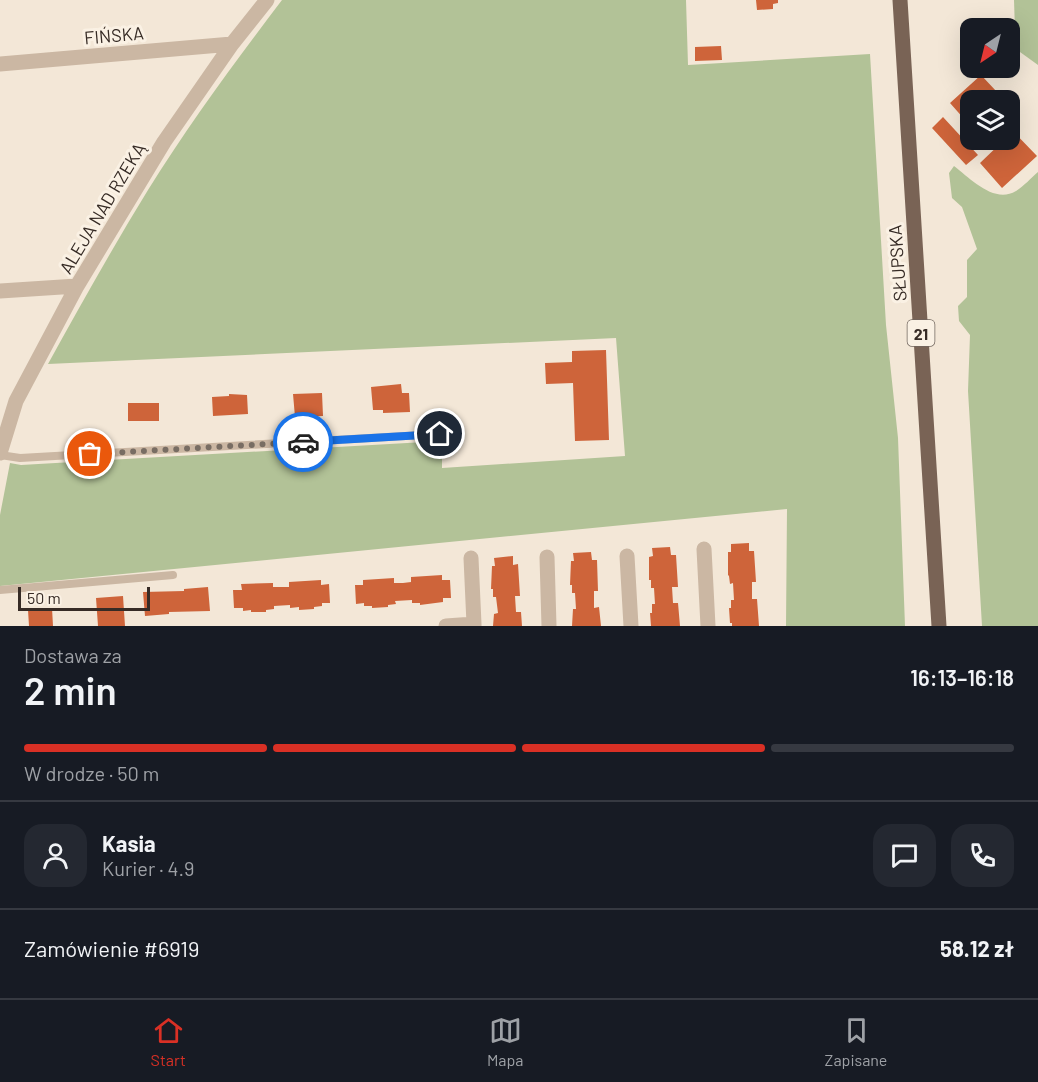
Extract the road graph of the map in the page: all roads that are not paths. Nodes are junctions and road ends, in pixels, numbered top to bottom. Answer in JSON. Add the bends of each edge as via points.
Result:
{"nodes":[{"id":1,"x":267,"y":0,"type":"edge"},
{"id":2,"x":900,"y":0,"type":"edge"},
{"id":3,"x":232,"y":44,"type":"junction"},
{"id":4,"x":0,"y":64,"type":"edge"},
{"id":5,"x":77,"y":286,"type":"junction"},
{"id":6,"x":0,"y":291,"type":"edge"},
{"id":7,"x":440,"y":434,"type":"dead end"},
{"id":8,"x":0,"y":454,"type":"edge"},
{"id":9,"x":704,"y":549,"type":"dead end"},
{"id":10,"x":627,"y":556,"type":"dead end"},
{"id":11,"x":547,"y":557,"type":"dead end"},
{"id":12,"x":471,"y":558,"type":"dead end"},
{"id":13,"x":173,"y":575,"type":"dead end"},
{"id":14,"x":0,"y":590,"type":"edge"},
{"id":15,"x":474,"y":625,"type":"edge"},
{"id":16,"x":446,"y":626,"type":"edge"},
{"id":17,"x":549,"y":626,"type":"edge"},
{"id":18,"x":631,"y":626,"type":"edge"},
{"id":19,"x":708,"y":626,"type":"edge"},
{"id":20,"x":939,"y":626,"type":"edge"}],
"edges":[{"from":1,"to":3,"type":"street","name":"ALEJA NAD RZEKĄ"},
{"from":2,"to":20,"type":"main road","name":"SŁUPSKA","number":"21"},
{"from":3,"to":4,"type":"street","name":"FIŃSKA"},
{"from":3,"to":5,"type":"street","name":"ALEJA NAD RZEKĄ","via":[[164,142]]},
{"from":5,"to":6,"type":"street"},
{"from":5,"to":8,"type":"street","name":"ALEJA NAD RZEKĄ","via":[[16,401]]},
{"from":7,"to":8,"type":"lane","via":[[20,458]]},
{"from":9,"to":19,"type":"street"},
{"from":10,"to":18,"type":"street"},
{"from":11,"to":17,"type":"street"},
{"from":12,"to":15,"type":"street"},
{"from":13,"to":14,"type":"lane"},
{"from":15,"to":16,"type":"street"}]}
